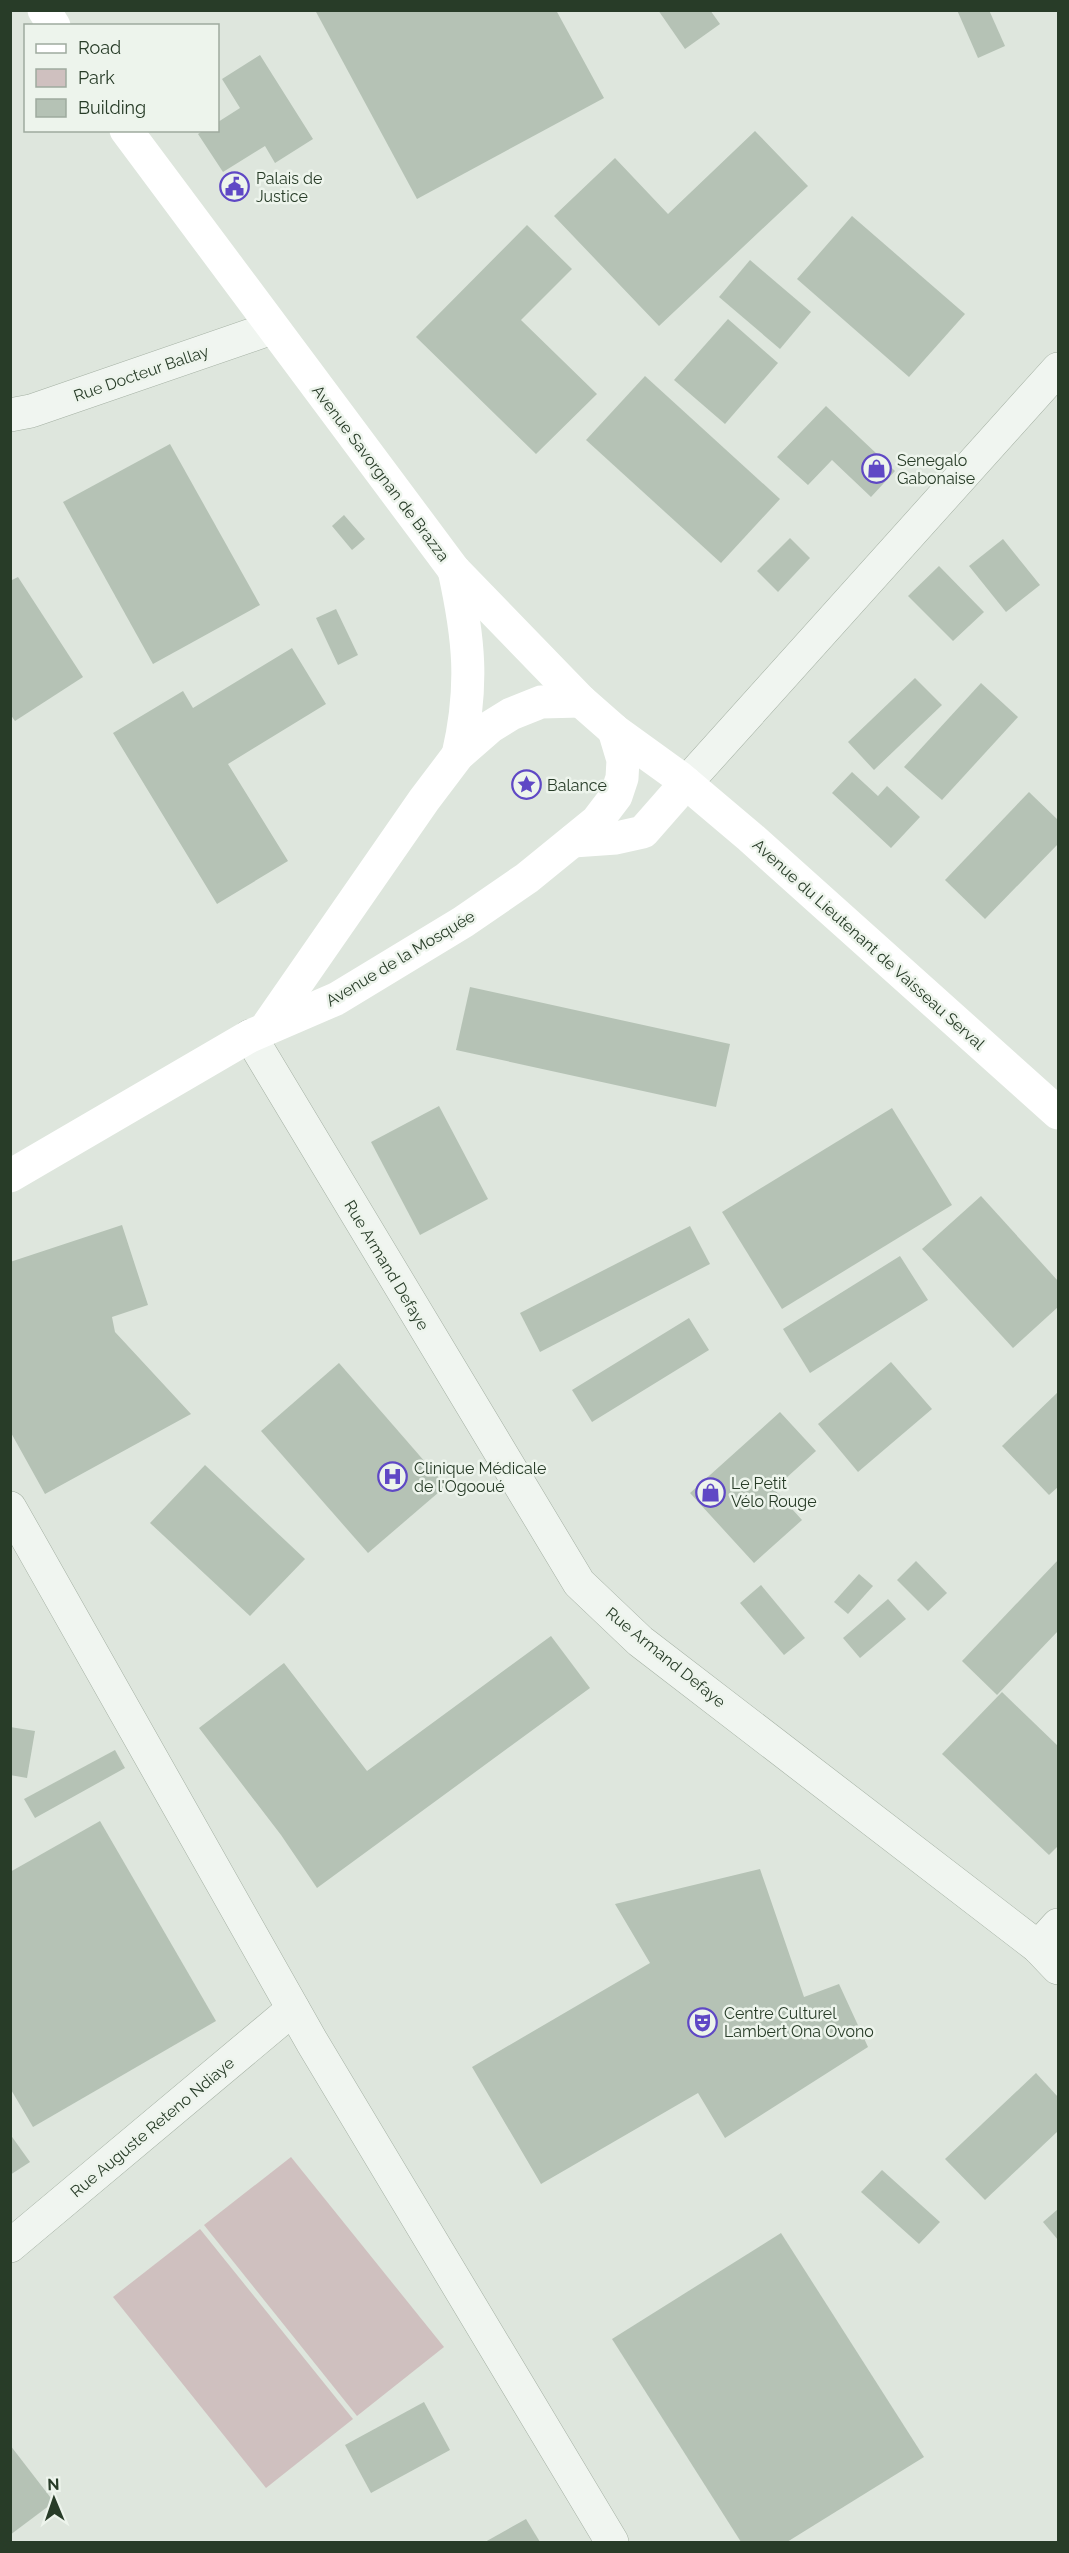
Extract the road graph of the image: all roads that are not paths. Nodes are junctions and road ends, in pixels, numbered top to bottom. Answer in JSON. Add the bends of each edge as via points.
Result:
{"nodes":[{"id":1,"x":44,"y":10,"type":"edge"},
{"id":2,"x":53,"y":24,"type":"edge"},
{"id":3,"x":127,"y":132,"type":"edge"},
{"id":4,"x":272,"y":328,"type":"junction"},
{"id":5,"x":1059,"y":369,"type":"edge"},
{"id":6,"x":10,"y":415,"type":"edge"},
{"id":7,"x":454,"y":570,"type":"junction"},
{"id":8,"x":581,"y":701,"type":"junction"},
{"id":9,"x":614,"y":730,"type":"junction"},
{"id":10,"x":458,"y":755,"type":"junction"},
{"id":11,"x":682,"y":780,"type":"junction"},
{"id":12,"x":573,"y":841,"type":"junction"},
{"id":13,"x":258,"y":1032,"type":"junction"},
{"id":14,"x":1059,"y":1113,"type":"edge"},
{"id":15,"x":10,"y":1176,"type":"edge"},
{"id":16,"x":10,"y":1508,"type":"edge"},
{"id":17,"x":1052,"y":1947,"type":"edge"},
{"id":18,"x":293,"y":2008,"type":"junction"},
{"id":19,"x":10,"y":2246,"type":"edge"},
{"id":20,"x":612,"y":2542,"type":"edge"}],
"edges":[{"from":1,"to":2,"type":"street"},
{"from":3,"to":4,"type":"street","name":"Avenue Savorgnan de Brazza"},
{"from":4,"to":6,"type":"street","name":"Rue Docteur Ballay"},
{"from":4,"to":7,"type":"street","name":"Avenue Savorgnan de Brazza"},
{"from":5,"to":11,"type":"street"},
{"from":7,"to":8,"type":"street","name":"Avenue Savorgnan de Brazza"},
{"from":7,"to":10,"type":"street","via":[[469,669],[466,717]]},
{"from":8,"to":9,"type":"street","name":"Avenue Savorgnan de Brazza"},
{"from":8,"to":10,"type":"street","via":[[541,702],[511,714]]},
{"from":9,"to":11,"type":"street","name":"Avenue Savorgnan de Brazza"},
{"from":9,"to":12,"type":"street","name":"Avenue de la Mosquée","via":[[623,760],[616,796],[597,821]]},
{"from":10,"to":13,"type":"street"},
{"from":11,"to":12,"type":"street","via":[[643,832]]},
{"from":11,"to":14,"type":"street","name":"Avenue du Lieutenant de Vaisseau Serval"},
{"from":12,"to":13,"type":"street","name":"Avenue de la Mosquée","via":[[463,922],[356,987]]},
{"from":13,"to":15,"type":"street","name":"Avenue de la Mosquée"},
{"from":13,"to":17,"type":"street","name":"Rue Armand Defaye","via":[[579,1583],[640,1641]]},
{"from":16,"to":18,"type":"street"},
{"from":18,"to":19,"type":"street","name":"Rue Auguste Reteno Ndiaye"},
{"from":18,"to":20,"type":"street"}]}
